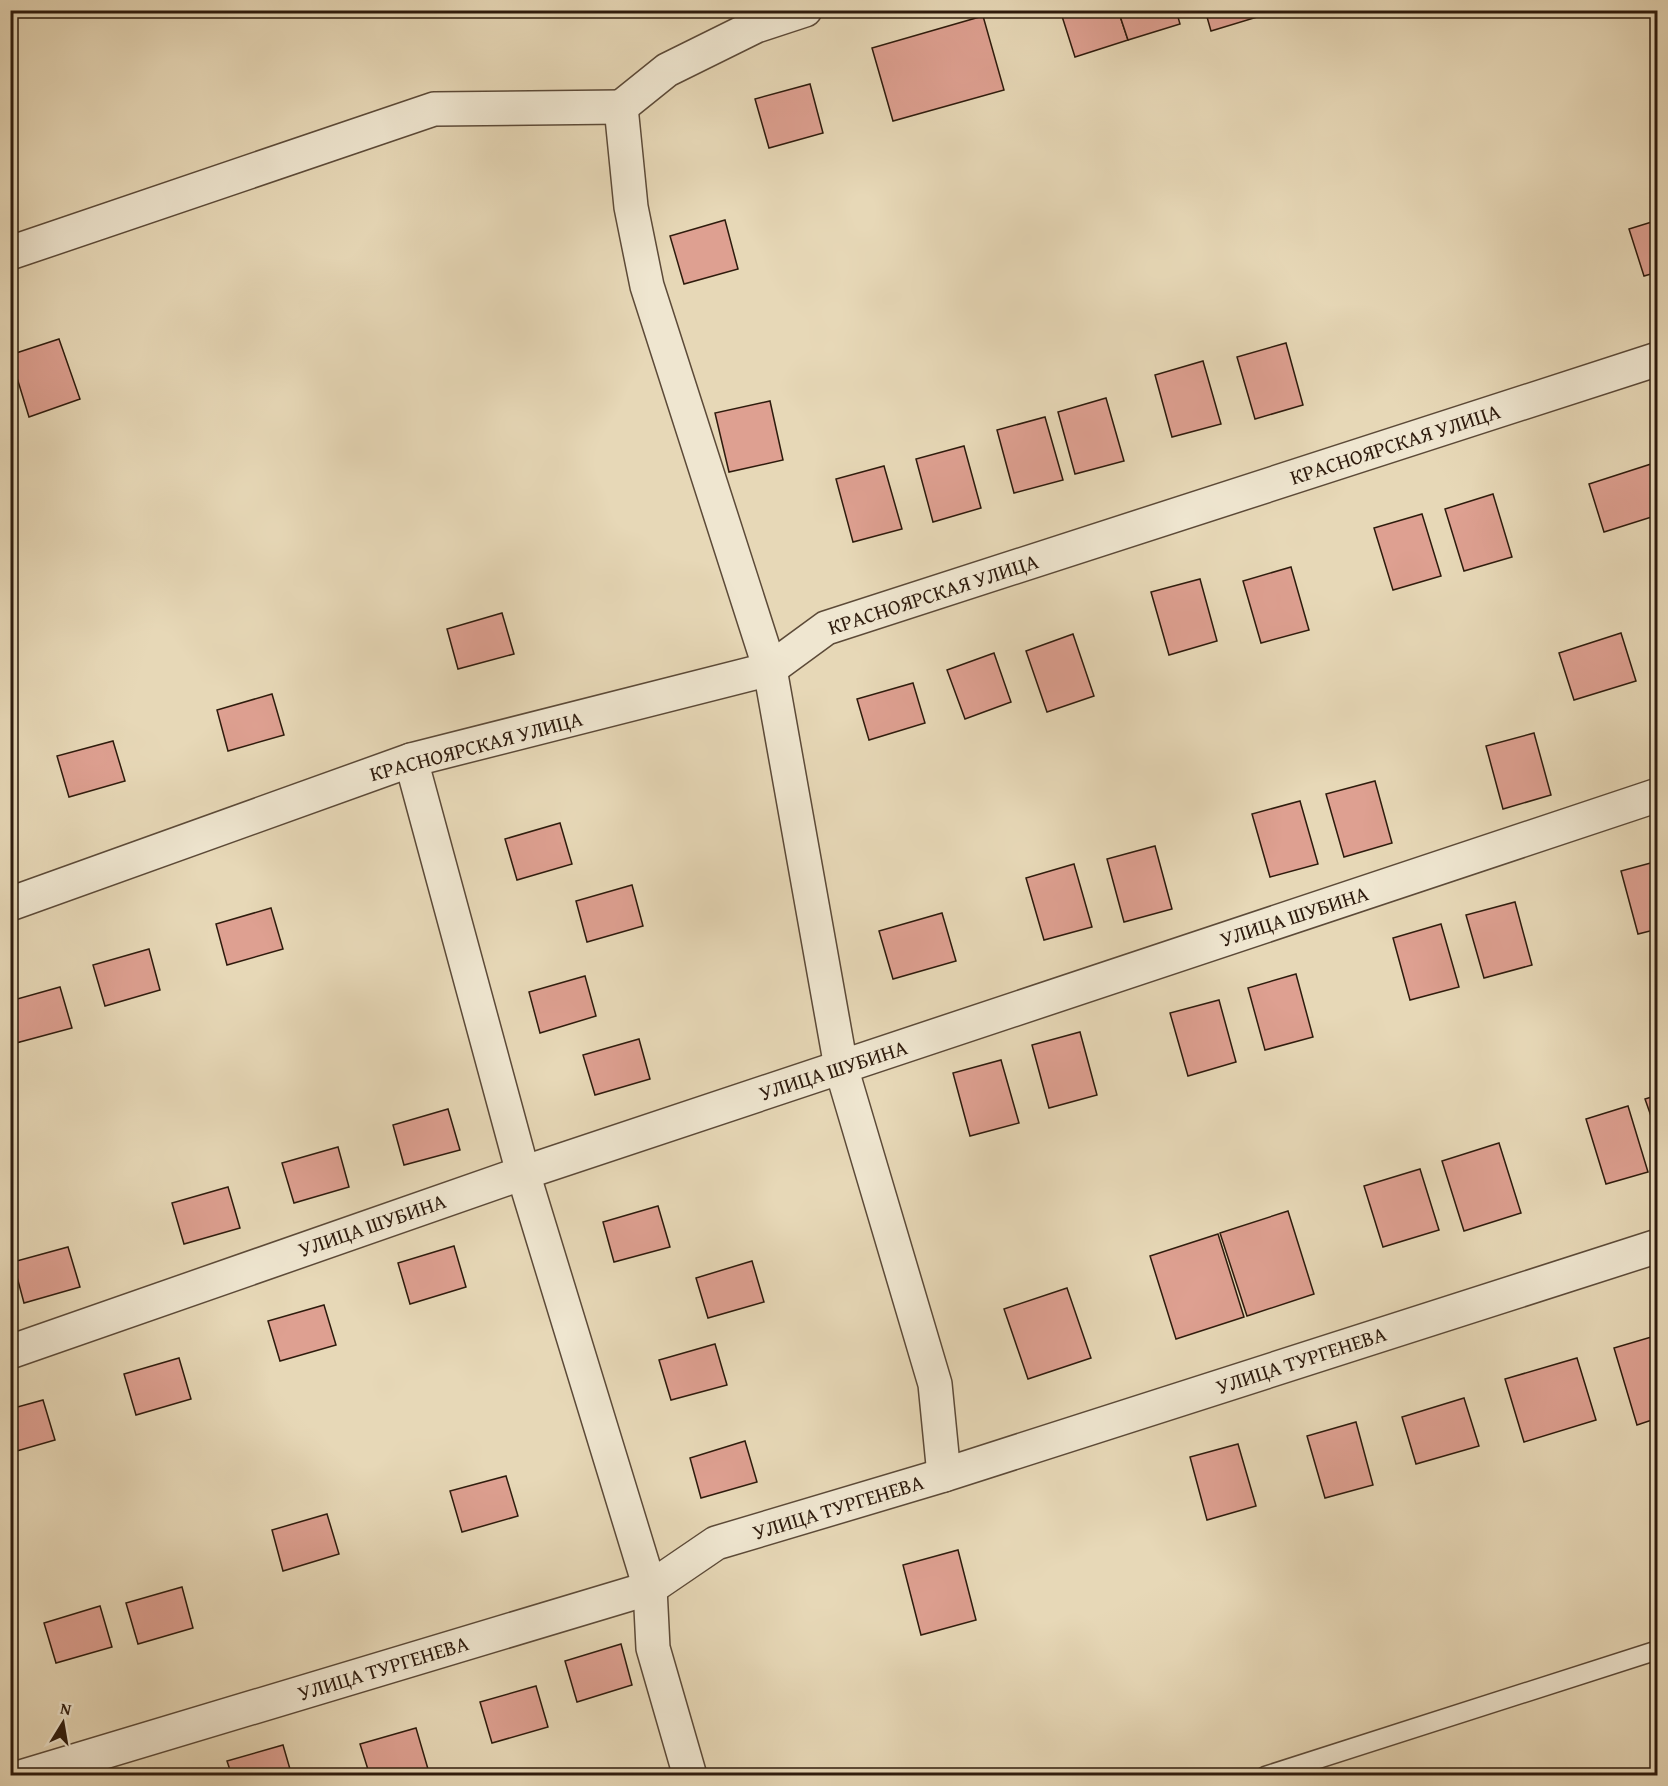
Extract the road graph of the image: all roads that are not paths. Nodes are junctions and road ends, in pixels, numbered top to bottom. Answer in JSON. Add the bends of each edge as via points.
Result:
{"nodes":[{"id":1,"x":805,"y":10,"type":"edge"},
{"id":2,"x":621,"y":107,"type":"junction"},
{"id":3,"x":10,"y":254,"type":"edge"},
{"id":4,"x":1658,"y":359,"type":"edge"},
{"id":5,"x":770,"y":669,"type":"junction"},
{"id":6,"x":411,"y":760,"type":"junction"},
{"id":7,"x":1658,"y":795,"type":"edge"},
{"id":8,"x":10,"y":904,"type":"edge"},
{"id":9,"x":841,"y":1067,"type":"junction"},
{"id":10,"x":523,"y":1173,"type":"junction"},
{"id":11,"x":1658,"y":1246,"type":"edge"},
{"id":12,"x":10,"y":1352,"type":"edge"},
{"id":13,"x":944,"y":1475,"type":"junction"},
{"id":14,"x":650,"y":1588,"type":"junction"},
{"id":15,"x":1658,"y":1650,"type":"edge"},
{"id":16,"x":24,"y":1776,"type":"edge"},
{"id":17,"x":690,"y":1776,"type":"edge"},
{"id":18,"x":1265,"y":1776,"type":"edge"}],
"edges":[{"from":1,"to":2,"type":"street","via":[[756,26],[668,70]]},
{"from":2,"to":3,"type":"street","via":[[434,109]]},
{"from":2,"to":5,"type":"street","via":[[632,207],[647,286]]},
{"from":4,"to":5,"type":"street","name":"КРАСНОЯРСКАЯ УЛИЦА","via":[[826,628]]},
{"from":5,"to":6,"type":"street","name":"КРАСНОЯРСКАЯ УЛИЦА"},
{"from":5,"to":9,"type":"street"},
{"from":6,"to":8,"type":"street","name":"КРАСНОЯРСКАЯ УЛИЦА"},
{"from":6,"to":10,"type":"street"},
{"from":7,"to":9,"type":"street","name":"УЛИЦА ШУБИНА"},
{"from":9,"to":10,"type":"street","name":"УЛИЦА ШУБИНА"},
{"from":9,"to":13,"type":"street","via":[[935,1384]]},
{"from":10,"to":12,"type":"street","name":"УЛИЦА ШУБИНА"},
{"from":10,"to":14,"type":"street"},
{"from":11,"to":13,"type":"street","name":"УЛИЦА ТУРГЕНЕВА"},
{"from":13,"to":14,"type":"street","name":"УЛИЦА ТУРГЕНЕВА","via":[[716,1543]]},
{"from":14,"to":16,"type":"street","name":"УЛИЦА ТУРГЕНЕВА"},
{"from":14,"to":17,"type":"street","via":[[653,1648]]},
{"from":15,"to":18,"type":"lane"}]}
